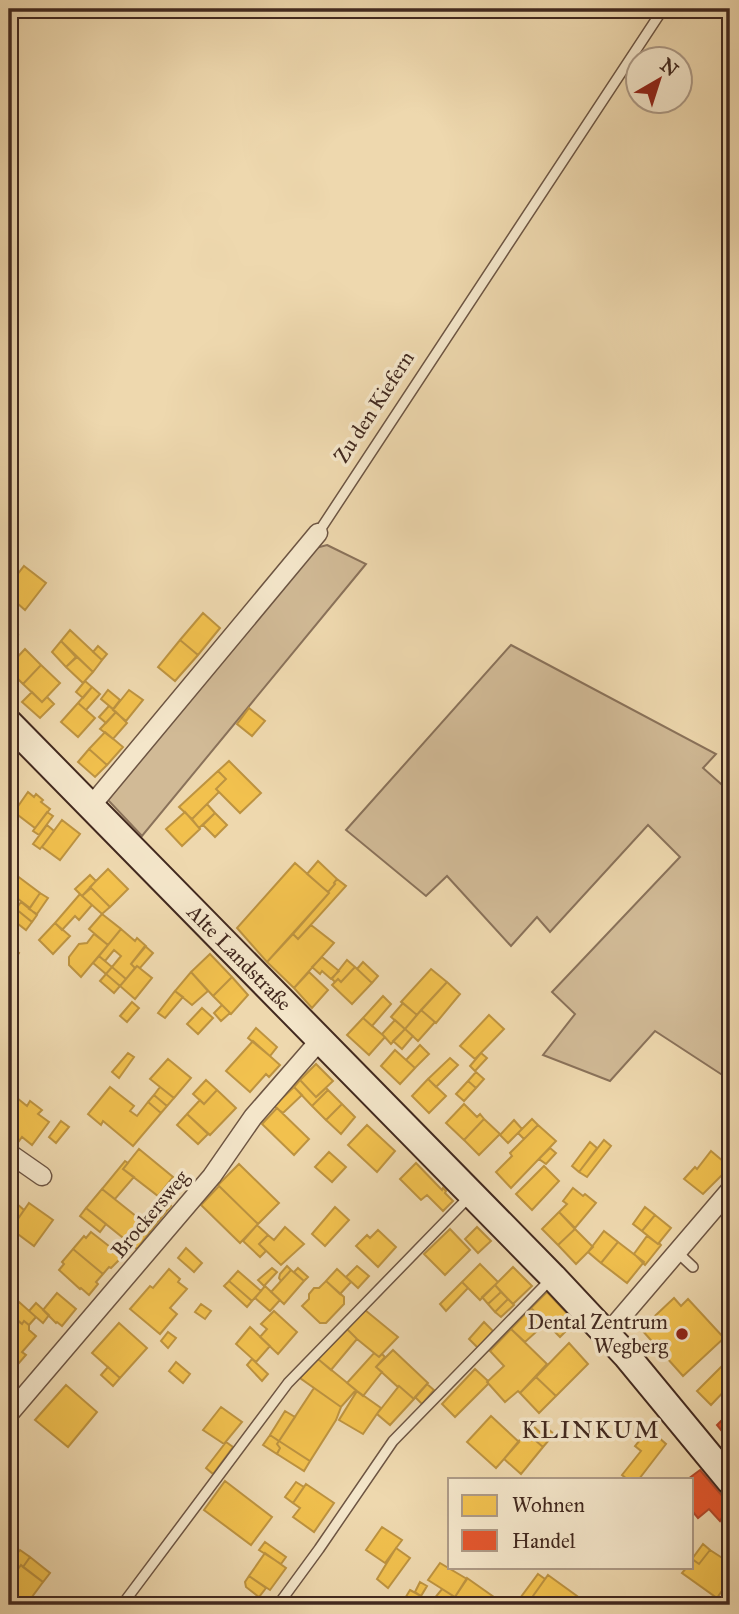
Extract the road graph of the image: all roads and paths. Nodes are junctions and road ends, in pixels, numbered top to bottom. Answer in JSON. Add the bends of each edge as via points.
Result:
{"nodes":[{"id":1,"x":663,"y":9,"type":"edge"},
{"id":2,"x":318,"y":533,"type":"joint"},
{"id":3,"x":9,"y":723,"type":"edge"},
{"id":4,"x":91,"y":806,"type":"junction"},
{"id":5,"x":321,"y":1039,"type":"junction"},
{"id":6,"x":9,"y":1153,"type":"edge"},
{"id":7,"x":42,"y":1176,"type":"dead end"},
{"id":8,"x":730,"y":1190,"type":"edge"},
{"id":9,"x":472,"y":1193,"type":"junction"},
{"id":10,"x":677,"y":1252,"type":"junction"},
{"id":11,"x":693,"y":1267,"type":"dead end"},
{"id":12,"x":554,"y":1276,"type":"junction"},
{"id":13,"x":607,"y":1334,"type":"junction"},
{"id":14,"x":9,"y":1414,"type":"edge"},
{"id":15,"x":730,"y":1481,"type":"edge"},
{"id":16,"x":122,"y":1605,"type":"edge"},
{"id":17,"x":278,"y":1605,"type":"edge"}],
"edges":[{"from":1,"to":2,"type":"lane","name":"Zu den Kiefern"},
{"from":2,"to":4,"type":"street","name":"Zu den Kiefern"},
{"from":3,"to":4,"type":"main road","name":"Alte Landstraße"},
{"from":4,"to":5,"type":"main road","name":"Alte Landstraße"},
{"from":5,"to":9,"type":"main road","name":"Alte Landstraße"},
{"from":5,"to":14,"type":"street","name":"Brockersweg","via":[[253,1117],[212,1176]]},
{"from":6,"to":7,"type":"street"},
{"from":8,"to":10,"type":"street"},
{"from":9,"to":12,"type":"main road","name":"Alte Landstraße"},
{"from":9,"to":16,"type":"lane","via":[[288,1383]]},
{"from":10,"to":11,"type":"lane"},
{"from":10,"to":13,"type":"street"},
{"from":12,"to":13,"type":"main road","name":"Alte Landstraße"},
{"from":12,"to":17,"type":"lane","via":[[393,1441]]},
{"from":13,"to":15,"type":"main road","name":"Alte Landstraße"}]}
